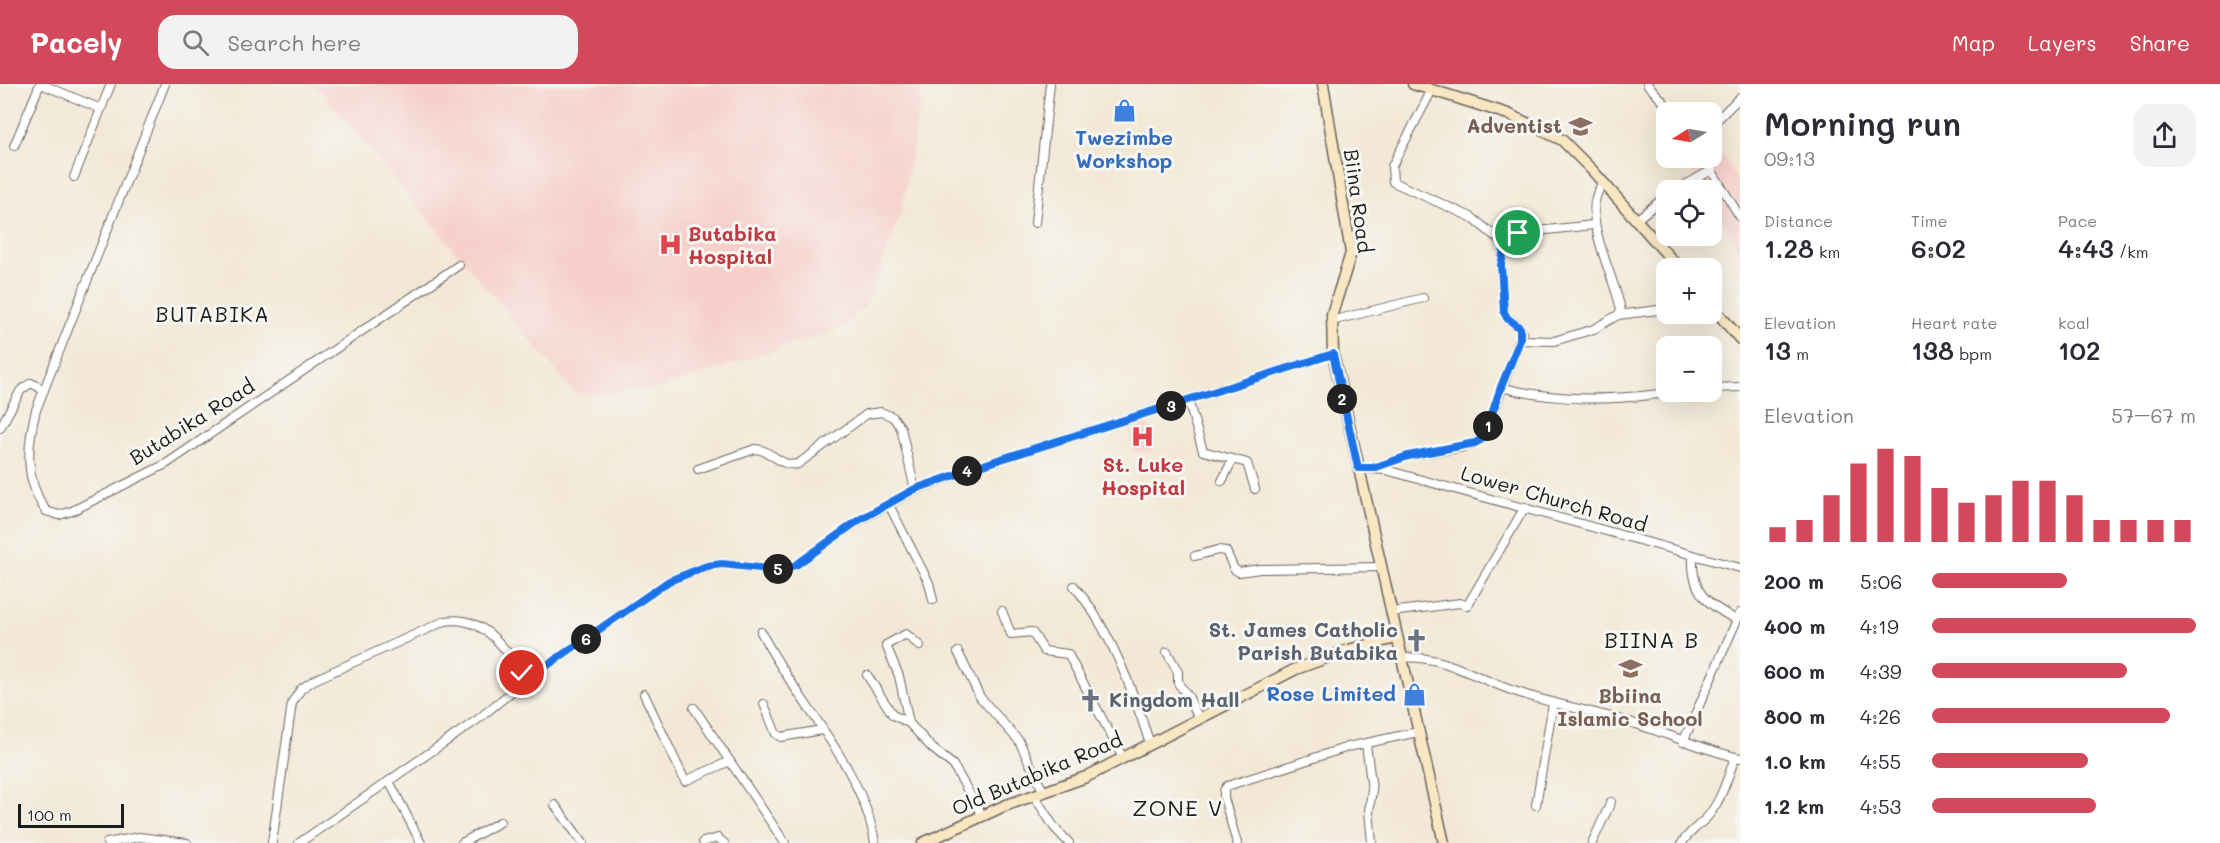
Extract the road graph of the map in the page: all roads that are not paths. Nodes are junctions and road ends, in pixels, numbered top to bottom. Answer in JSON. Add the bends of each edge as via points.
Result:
{"nodes":[{"id":1,"x":40,"y":84,"type":"edge"},
{"id":2,"x":111,"y":84,"type":"edge"},
{"id":3,"x":165,"y":84,"type":"edge"},
{"id":4,"x":1050,"y":84,"type":"edge"},
{"id":5,"x":1323,"y":84,"type":"edge"},
{"id":6,"x":1413,"y":84,"type":"edge"},
{"id":7,"x":1647,"y":84,"type":"edge"},
{"id":8,"x":1432,"y":90,"type":"junction"},
{"id":9,"x":1740,"y":97,"type":"edge"},
{"id":10,"x":1664,"y":102,"type":"edge"},
{"id":11,"x":101,"y":109,"type":"junction"},
{"id":12,"x":1722,"y":115,"type":"edge"},
{"id":13,"x":14,"y":146,"type":"dead end"},
{"id":14,"x":1712,"y":170,"type":"joint"},
{"id":15,"x":74,"y":177,"type":"dead end"},
{"id":16,"x":1694,"y":180,"type":"edge"},
{"id":17,"x":1604,"y":183,"type":"junction"},
{"id":18,"x":1656,"y":204,"type":"edge"},
{"id":19,"x":1740,"y":217,"type":"edge"},
{"id":20,"x":1636,"y":220,"type":"junction"},
{"id":21,"x":1035,"y":223,"type":"dead end"},
{"id":22,"x":1593,"y":225,"type":"junction"},
{"id":23,"x":1505,"y":244,"type":"junction"},
{"id":24,"x":1670,"y":258,"type":"edge"},
{"id":25,"x":459,"y":265,"type":"dead end"},
{"id":26,"x":1423,"y":298,"type":"dead end"},
{"id":27,"x":1656,"y":310,"type":"edge"},
{"id":28,"x":1618,"y":315,"type":"junction"},
{"id":29,"x":1722,"y":318,"type":"edge"},
{"id":30,"x":1331,"y":321,"type":"junction"},
{"id":31,"x":1740,"y":339,"type":"edge"},
{"id":32,"x":1520,"y":340,"type":"junction"},
{"id":33,"x":1333,"y":354,"type":"junction"},
{"id":34,"x":1501,"y":387,"type":"junction"},
{"id":35,"x":1740,"y":387,"type":"edge"},
{"id":36,"x":1722,"y":388,"type":"edge"},
{"id":37,"x":44,"y":390,"type":"junction"},
{"id":38,"x":1656,"y":394,"type":"edge"},
{"id":39,"x":1188,"y":400,"type":"junction"},
{"id":40,"x":0,"y":428,"type":"edge"},
{"id":41,"x":1233,"y":459,"type":"junction"},
{"id":42,"x":1358,"y":468,"type":"junction"},
{"id":43,"x":1373,"y":468,"type":"junction"},
{"id":44,"x":698,"y":469,"type":"dead end"},
{"id":45,"x":1222,"y":481,"type":"dead end"},
{"id":46,"x":915,"y":489,"type":"junction"},
{"id":47,"x":1255,"y":489,"type":"dead end"},
{"id":48,"x":889,"y":505,"type":"junction"},
{"id":49,"x":1525,"y":507,"type":"junction"},
{"id":50,"x":1693,"y":555,"type":"junction"},
{"id":51,"x":1195,"y":556,"type":"dead end"},
{"id":52,"x":1381,"y":567,"type":"junction"},
{"id":53,"x":1740,"y":568,"type":"edge"},
{"id":54,"x":1074,"y":586,"type":"dead end"},
{"id":55,"x":933,"y":600,"type":"dead end"},
{"id":56,"x":1002,"y":611,"type":"dead end"},
{"id":57,"x":1391,"y":612,"type":"junction"},
{"id":58,"x":1738,"y":616,"type":"edge"},
{"id":59,"x":761,"y":632,"type":"dead end"},
{"id":60,"x":1396,"y":638,"type":"junction"},
{"id":61,"x":920,"y":646,"type":"dead end"},
{"id":62,"x":958,"y":652,"type":"dead end"},
{"id":63,"x":1167,"y":652,"type":"dead end"},
{"id":64,"x":1400,"y":658,"type":"junction"},
{"id":65,"x":867,"y":675,"type":"dead end"},
{"id":66,"x":526,"y":680,"type":"junction"},
{"id":67,"x":644,"y":694,"type":"dead end"},
{"id":68,"x":1552,"y":703,"type":"junction"},
{"id":69,"x":764,"y":704,"type":"dead end"},
{"id":70,"x":694,"y":708,"type":"dead end"},
{"id":71,"x":1199,"y":719,"type":"junction"},
{"id":72,"x":909,"y":723,"type":"junction"},
{"id":73,"x":822,"y":730,"type":"junction"},
{"id":74,"x":1419,"y":732,"type":"junction"},
{"id":75,"x":1683,"y":742,"type":"junction"},
{"id":76,"x":1150,"y":744,"type":"junction"},
{"id":77,"x":1366,"y":744,"type":"junction"},
{"id":78,"x":1123,"y":758,"type":"junction"},
{"id":79,"x":1738,"y":758,"type":"edge"},
{"id":80,"x":730,"y":761,"type":"junction"},
{"id":81,"x":389,"y":781,"type":"junction"},
{"id":82,"x":1039,"y":795,"type":"junction"},
{"id":83,"x":1611,"y":802,"type":"dead end"},
{"id":84,"x":555,"y":805,"type":"dead end"},
{"id":85,"x":1536,"y":805,"type":"dead end"},
{"id":86,"x":982,"y":815,"type":"junction"},
{"id":87,"x":500,"y":822,"type":"dead end"},
{"id":88,"x":703,"y":842,"type":"edge"},
{"id":89,"x":107,"y":843,"type":"edge"},
{"id":90,"x":187,"y":843,"type":"edge"},
{"id":91,"x":272,"y":843,"type":"edge"},
{"id":92,"x":299,"y":843,"type":"edge"},
{"id":93,"x":421,"y":843,"type":"edge"},
{"id":94,"x":462,"y":843,"type":"edge"},
{"id":95,"x":583,"y":843,"type":"edge"},
{"id":96,"x":724,"y":843,"type":"edge"},
{"id":97,"x":785,"y":843,"type":"edge"},
{"id":98,"x":875,"y":843,"type":"edge"},
{"id":99,"x":923,"y":843,"type":"edge"},
{"id":100,"x":1069,"y":843,"type":"edge"},
{"id":101,"x":1237,"y":843,"type":"edge"},
{"id":102,"x":1372,"y":843,"type":"edge"},
{"id":103,"x":1444,"y":843,"type":"edge"},
{"id":104,"x":1592,"y":843,"type":"edge"},
{"id":105,"x":1682,"y":843,"type":"edge"}],
"edges":[{"from":1,"to":11,"type":"street"},
{"from":1,"to":13,"type":"street"},
{"from":2,"to":11,"type":"street"},
{"from":3,"to":37,"type":"street","name":"Butabika Road"},
{"from":4,"to":21,"type":"street"},
{"from":5,"to":30,"type":"main road","name":"Biina Road","via":[[1351,254]]},
{"from":6,"to":8,"type":"main road"},
{"from":7,"to":10,"type":"street"},
{"from":8,"to":17,"type":"main road","via":[[1508,114],[1548,132],[1571,147]]},
{"from":8,"to":23,"type":"street","via":[[1392,166],[1391,178],[1397,185],[1471,217]]},
{"from":9,"to":12,"type":"street"},
{"from":11,"to":15,"type":"street"},
{"from":14,"to":16,"type":"street"},
{"from":14,"to":19,"type":"street"},
{"from":17,"to":20,"type":"main road"},
{"from":17,"to":22,"type":"street","via":[[1596,195]]},
{"from":18,"to":20,"type":"street"},
{"from":20,"to":24,"type":"main road"},
{"from":22,"to":23,"type":"street","via":[[1518,233]]},
{"from":22,"to":28,"type":"street","via":[[1618,291]]},
{"from":23,"to":32,"type":"street","via":[[1501,265],[1504,312],[1520,328]]},
{"from":25,"to":37,"type":"street","name":"Butabika Road","via":[[166,464],[59,515],[46,511],[40,503],[27,462],[30,432]]},
{"from":26,"to":30,"type":"street"},
{"from":27,"to":28,"type":"street"},
{"from":28,"to":32,"type":"street","via":[[1594,329],[1554,341]]},
{"from":29,"to":31,"type":"main road"},
{"from":30,"to":33,"type":"main road","name":"Biina Road"},
{"from":32,"to":34,"type":"street"},
{"from":33,"to":39,"type":"street"},
{"from":33,"to":42,"type":"main road","name":"Biina Road"},
{"from":34,"to":38,"type":"street","via":[[1540,397],[1612,399]]},
{"from":34,"to":43,"type":"street","via":[[1484,438],[1464,447],[1408,456]]},
{"from":35,"to":36,"type":"street"},
{"from":37,"to":40,"type":"street","via":[[31,383],[24,388]]},
{"from":39,"to":41,"type":"street","via":[[1203,451]]},
{"from":39,"to":46,"type":"street"},
{"from":41,"to":45,"type":"street"},
{"from":41,"to":47,"type":"street","via":[[1246,463]]},
{"from":42,"to":43,"type":"street","name":"Lower Church Road"},
{"from":42,"to":52,"type":"main road","name":"Biina Road"},
{"from":43,"to":49,"type":"street","name":"Lower Church Road"},
{"from":44,"to":46,"type":"street","via":[[755,449],[786,465],[798,464],[867,414],[881,412],[893,417],[901,428]]},
{"from":46,"to":48,"type":"street"},
{"from":48,"to":55,"type":"street","via":[[929,583]]},
{"from":48,"to":66,"type":"street","via":[[859,520],[796,565],[777,570],[722,564],[669,581]]},
{"from":49,"to":50,"type":"street","name":"Lower Church Road"},
{"from":49,"to":57,"type":"street","via":[[1467,606],[1460,603]]},
{"from":50,"to":53,"type":"street","name":"Lower Church Road"},
{"from":50,"to":58,"type":"street","via":[[1692,578],[1702,594],[1712,607]]},
{"from":51,"to":52,"type":"street","via":[[1226,551],[1239,572]]},
{"from":52,"to":57,"type":"main road","name":"Biina Road"},
{"from":54,"to":76,"type":"street","via":[[1092,610],[1122,668]]},
{"from":56,"to":78,"type":"street","via":[[1011,634],[1032,632],[1044,651],[1068,654]]},
{"from":57,"to":60,"type":"main road","name":"Biina Road"},
{"from":58,"to":75,"type":"street"},
{"from":59,"to":73,"type":"street"},
{"from":60,"to":64,"type":"main road","name":"Biina Road"},
{"from":60,"to":71,"type":"main road","name":"Old Butabika Road","via":[[1303,666]]},
{"from":61,"to":72,"type":"street","via":[[906,634],[886,645],[899,676]]},
{"from":62,"to":82,"type":"street","via":[[980,697],[1019,741]]},
{"from":63,"to":71,"type":"street","via":[[1178,672],[1178,683]]},
{"from":64,"to":68,"type":"street","via":[[1438,661]]},
{"from":64,"to":74,"type":"main road","name":"Biina Road"},
{"from":65,"to":72,"type":"street","via":[[893,715]]},
{"from":66,"to":81,"type":"street","via":[[477,720]]},
{"from":66,"to":91,"type":"street","via":[[487,630],[459,618],[314,680],[301,689],[292,703]]},
{"from":67,"to":80,"type":"street","via":[[686,782]]},
{"from":68,"to":75,"type":"street","via":[[1633,723]]},
{"from":68,"to":85,"type":"street"},
{"from":69,"to":73,"type":"street","via":[[776,734]]},
{"from":70,"to":80,"type":"street"},
{"from":71,"to":76,"type":"main road","name":"Old Butabika Road"},
{"from":72,"to":86,"type":"street","via":[[953,765]]},
{"from":73,"to":98,"type":"street","via":[[866,807]]},
{"from":74,"to":77,"type":"street"},
{"from":74,"to":103,"type":"main road","name":"Biina Road"},
{"from":75,"to":79,"type":"street"},
{"from":76,"to":78,"type":"main road","name":"Old Butabika Road"},
{"from":77,"to":101,"type":"street","via":[[1227,786],[1224,798]]},
{"from":77,"to":102,"type":"street","via":[[1372,790]]},
{"from":78,"to":82,"type":"main road","name":"Old Butabika Road"},
{"from":79,"to":105,"type":"street","via":[[1719,799]]},
{"from":80,"to":97,"type":"street"},
{"from":81,"to":92,"type":"street"},
{"from":81,"to":93,"type":"street"},
{"from":82,"to":86,"type":"main road","name":"Old Butabika Road"},
{"from":82,"to":100,"type":"street","via":[[1054,827]]},
{"from":83,"to":104,"type":"street"},
{"from":84,"to":95,"type":"street"},
{"from":86,"to":99,"type":"main road","name":"Old Butabika Road"},
{"from":87,"to":94,"type":"street"},
{"from":88,"to":96,"type":"street","via":[[718,838]]},
{"from":89,"to":90,"type":"street","via":[[140,837]]}]}
